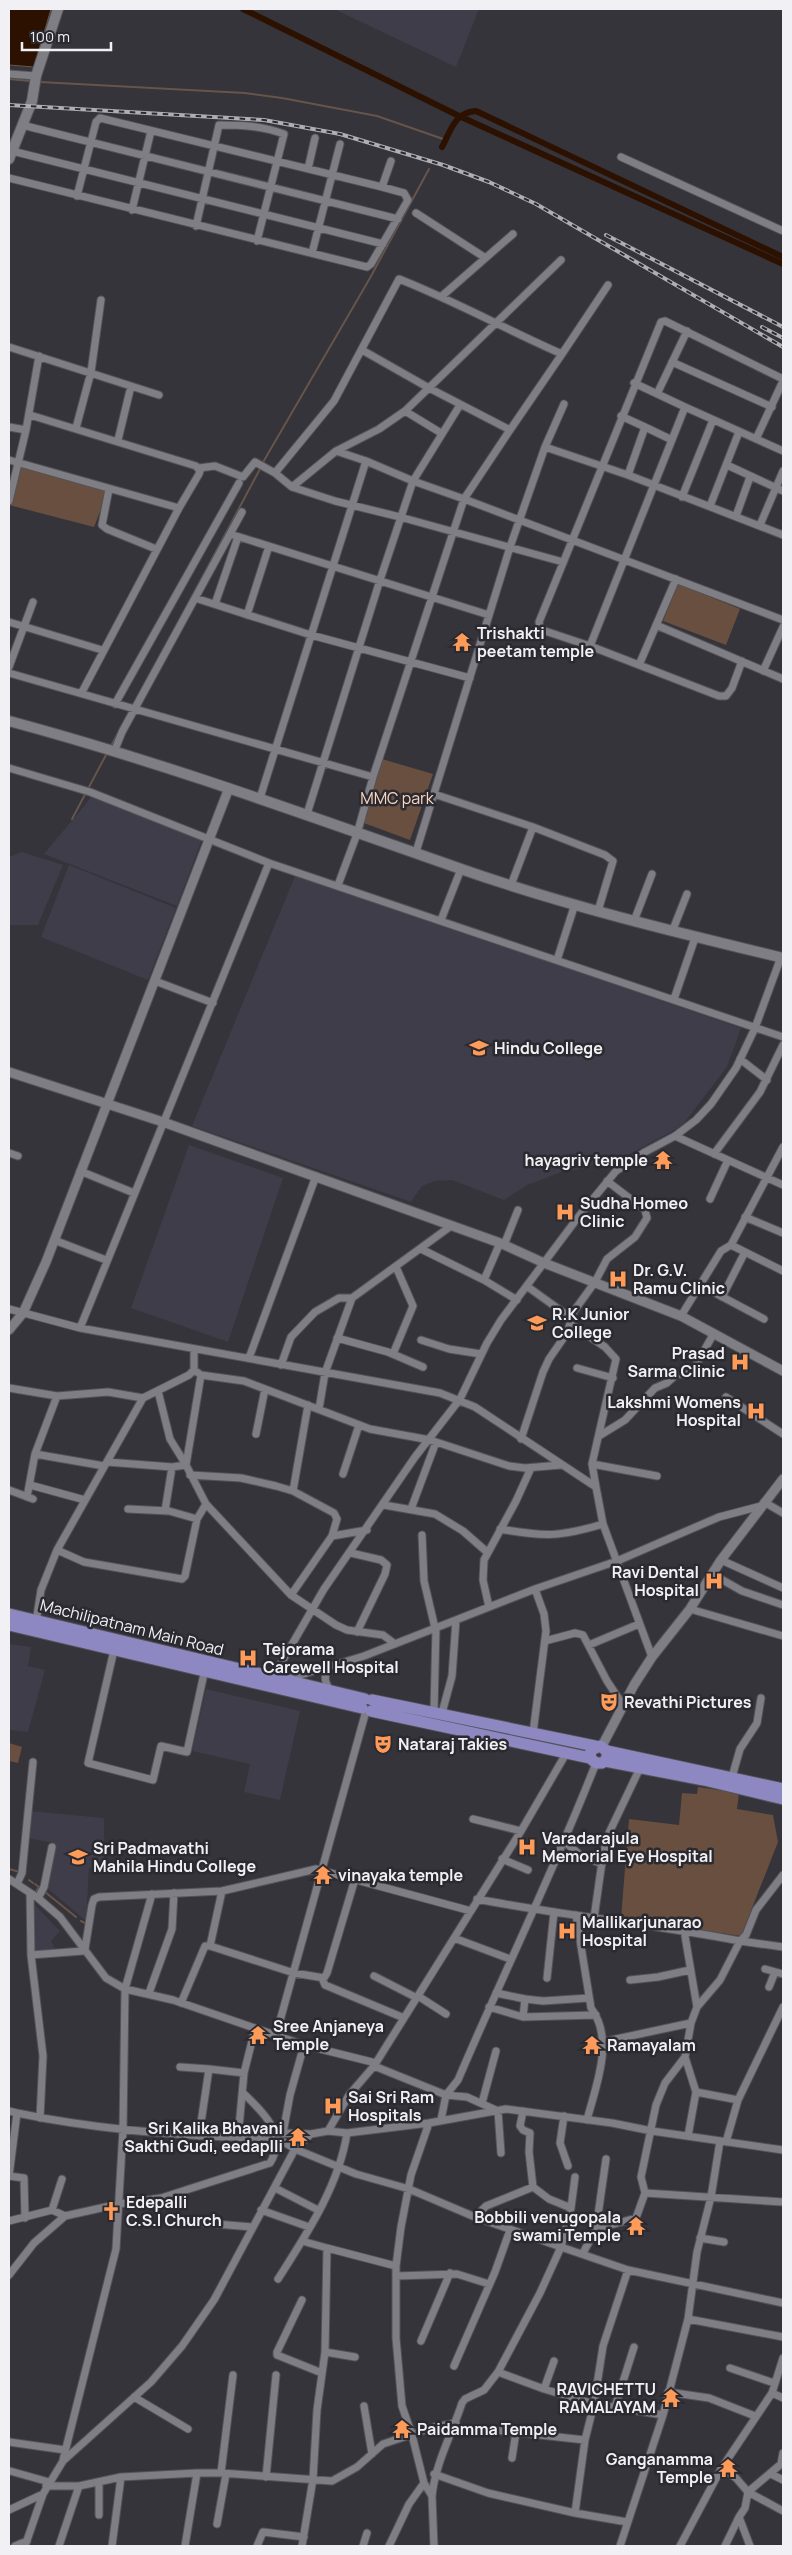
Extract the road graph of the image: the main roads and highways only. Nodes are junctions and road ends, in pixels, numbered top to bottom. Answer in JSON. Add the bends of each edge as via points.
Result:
{"nodes":[{"id":1,"x":58,"y":9,"type":"edge"},
{"id":2,"x":10,"y":155,"type":"edge"},
{"id":3,"x":9,"y":721,"type":"edge"},
{"id":4,"x":780,"y":962,"type":"edge"},
{"id":5,"x":9,"y":1614,"type":"edge"},
{"id":6,"x":9,"y":1625,"type":"edge"},
{"id":7,"x":35,"y":1626,"type":"junction"},
{"id":8,"x":206,"y":1667,"type":"junction"},
{"id":9,"x":270,"y":1681,"type":"junction"},
{"id":10,"x":367,"y":1706,"type":"junction"},
{"id":11,"x":599,"y":1754,"type":"junction"},
{"id":12,"x":783,"y":1789,"type":"edge"},
{"id":13,"x":783,"y":1799,"type":"edge"}],
"edges":[{"from":1,"to":2,"type":"main road","via":[[36,76],[32,101]]},
{"from":3,"to":4,"type":"main road","via":[[307,814],[416,852],[459,876],[511,885],[573,911],[598,911],[672,932],[693,943]]},
{"from":5,"to":7,"type":"main road","name":"Machilipatnam Main Road"},
{"from":6,"to":7,"type":"main road","name":"Machilipatnam Main Road"},
{"from":7,"to":8,"type":"main road","name":"Machilipatnam Main Road"},
{"from":7,"to":8,"type":"main road","name":"Machilipatnam Main Road","via":[[114,1650]]},
{"from":8,"to":9,"type":"main road","name":"Machilipatnam Main Road"},
{"from":9,"to":10,"type":"main road","name":"Machilipatnam Main Road"},
{"from":9,"to":10,"type":"main road","name":"Machilipatnam Main Road","via":[[331,1691]]},
{"from":10,"to":11,"type":"main road","name":"Machilipatnam Main Road","via":[[567,1752]]},
{"from":10,"to":11,"type":"main road","name":"Machilipatnam Main Road","via":[[438,1712],[533,1733]]},
{"from":11,"to":12,"type":"main road","name":"Machilipatnam Main Road"},
{"from":11,"to":13,"type":"main road","name":"Machilipatnam Main Road","via":[[640,1768]]}]}
